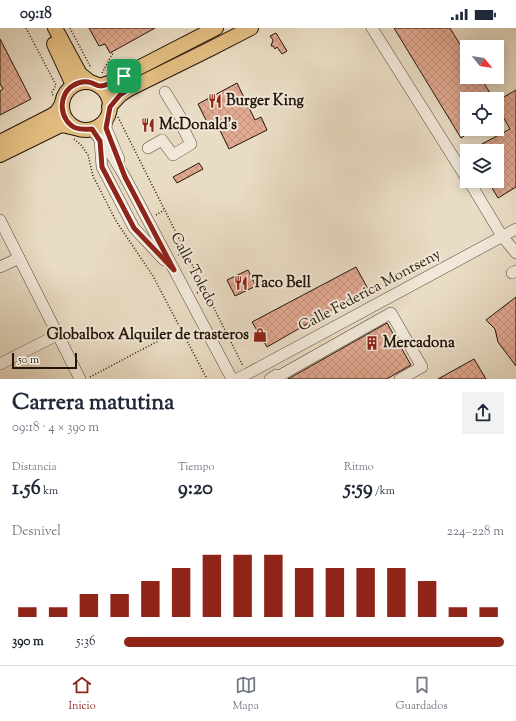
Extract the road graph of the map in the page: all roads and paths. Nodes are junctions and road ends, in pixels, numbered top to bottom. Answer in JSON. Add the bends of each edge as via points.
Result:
{"nodes":[{"id":1,"x":26,"y":28,"type":"edge"},
{"id":2,"x":46,"y":28,"type":"edge"},
{"id":3,"x":55,"y":28,"type":"edge"},
{"id":4,"x":70,"y":28,"type":"edge"},
{"id":5,"x":216,"y":28,"type":"edge"},
{"id":6,"x":251,"y":28,"type":"edge"},
{"id":7,"x":372,"y":28,"type":"edge"},
{"id":8,"x":113,"y":53,"type":"dead end"},
{"id":9,"x":95,"y":78,"type":"junction"},
{"id":10,"x":73,"y":85,"type":"junction"},
{"id":11,"x":165,"y":92,"type":"dead end"},
{"id":12,"x":58,"y":100,"type":"junction"},
{"id":13,"x":112,"y":111,"type":"junction"},
{"id":14,"x":92,"y":129,"type":"junction"},
{"id":15,"x":73,"y":133,"type":"junction"},
{"id":16,"x":100,"y":141,"type":"junction"},
{"id":17,"x":0,"y":142,"type":"edge"},
{"id":18,"x":148,"y":148,"type":"dead end"},
{"id":19,"x":0,"y":155,"type":"edge"},
{"id":20,"x":460,"y":167,"type":"edge"},
{"id":21,"x":125,"y":177,"type":"junction"},
{"id":22,"x":473,"y":188,"type":"edge"},
{"id":23,"x":0,"y":220,"type":"edge"},
{"id":24,"x":516,"y":229,"type":"edge"},
{"id":25,"x":502,"y":236,"type":"junction"},
{"id":26,"x":516,"y":253,"type":"edge"},
{"id":27,"x":19,"y":258,"type":"junction"},
{"id":28,"x":0,"y":267,"type":"edge"},
{"id":29,"x":174,"y":270,"type":"junction"},
{"id":30,"x":177,"y":332,"type":"dead end"},
{"id":31,"x":57,"y":335,"type":"junction"},
{"id":32,"x":0,"y":364,"type":"edge"},
{"id":33,"x":242,"y":377,"type":"edge"},
{"id":34,"x":276,"y":378,"type":"edge"},
{"id":35,"x":80,"y":379,"type":"edge"},
{"id":36,"x":85,"y":379,"type":"edge"},
{"id":37,"x":206,"y":379,"type":"edge"},
{"id":38,"x":232,"y":379,"type":"edge"},
{"id":39,"x":400,"y":379,"type":"edge"}],
"edges":[{"from":1,"to":12,"type":"path","via":[[56,85],[52,93]]},
{"from":2,"to":10,"type":"main road"},
{"from":3,"to":9,"type":"main road","via":[[80,74]]},
{"from":4,"to":9,"type":"path"},
{"from":5,"to":9,"type":"main road","via":[[110,83]]},
{"from":6,"to":13,"type":"main road","via":[[129,89],[120,95]]},
{"from":7,"to":20,"type":"street"},
{"from":8,"to":9,"type":"path","via":[[102,73]]},
{"from":9,"to":10,"type":"main road"},
{"from":9,"to":13,"type":"main road","via":[[105,92]]},
{"from":10,"to":12,"type":"main road"},
{"from":11,"to":18,"type":"street","via":[[181,118],[182,128],[191,144],[172,155],[162,140]]},
{"from":12,"to":15,"type":"main road"},
{"from":12,"to":17,"type":"main road","via":[[57,112]]},
{"from":13,"to":14,"type":"main road","via":[[99,126]]},
{"from":13,"to":21,"type":"street","name":"Calle Toledo","via":[[106,128]]},
{"from":13,"to":33,"type":"path","via":[[118,117]]},
{"from":14,"to":15,"type":"main road"},
{"from":14,"to":16,"type":"street","name":"Calle Toledo"},
{"from":15,"to":19,"type":"main road","via":[[62,125]]},
{"from":15,"to":37,"type":"path","via":[[75,140],[88,155],[93,176],[116,221],[153,276]]},
{"from":16,"to":21,"type":"street","name":"Calle Toledo"},
{"from":16,"to":29,"type":"street","via":[[102,167],[134,228]]},
{"from":21,"to":29,"type":"street","name":"Calle Toledo"},
{"from":22,"to":25,"type":"street"},
{"from":23,"to":27,"type":"street"},
{"from":24,"to":25,"type":"street","name":"Calle Federica Montseny"},
{"from":25,"to":26,"type":"street"},
{"from":25,"to":33,"type":"street","name":"Calle Federica Montseny"},
{"from":27,"to":28,"type":"street"},
{"from":27,"to":31,"type":"street"},
{"from":29,"to":38,"type":"street","name":"Calle Toledo"},
{"from":30,"to":36,"type":"path"},
{"from":31,"to":32,"type":"street"},
{"from":31,"to":35,"type":"street"},
{"from":34,"to":39,"type":"street","via":[[391,313],[422,367]]}]}
